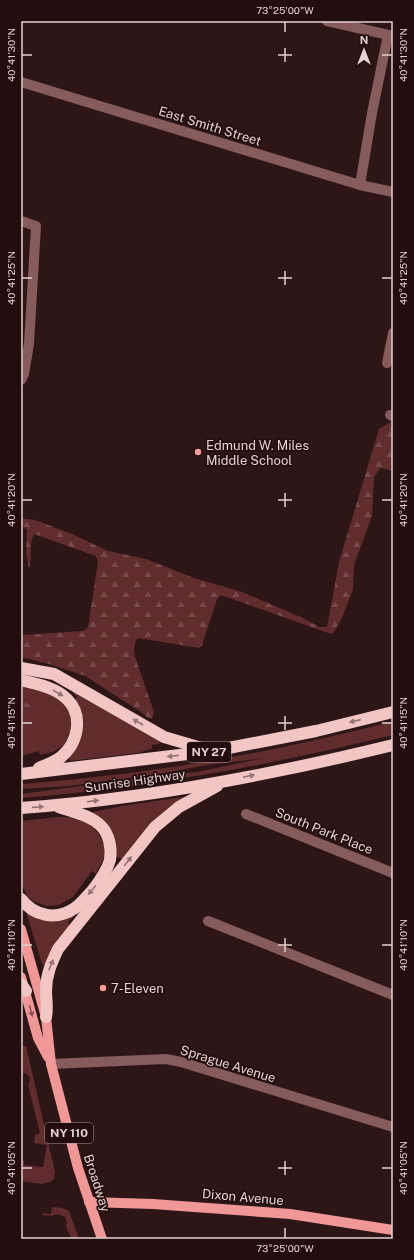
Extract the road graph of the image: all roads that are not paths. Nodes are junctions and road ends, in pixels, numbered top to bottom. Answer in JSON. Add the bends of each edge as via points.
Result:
{"nodes":[{"id":1,"x":327,"y":21,"type":"edge"},
{"id":2,"x":390,"y":36,"type":"edge"},
{"id":3,"x":21,"y":82,"type":"edge"},
{"id":4,"x":360,"y":185,"type":"junction"},
{"id":5,"x":393,"y":192,"type":"edge"},
{"id":6,"x":21,"y":221,"type":"edge"},
{"id":7,"x":393,"y":333,"type":"edge"},
{"id":8,"x":386,"y":363,"type":"dead end"},
{"id":9,"x":21,"y":380,"type":"edge"},
{"id":10,"x":21,"y":668,"type":"edge"},
{"id":11,"x":21,"y":680,"type":"edge"},
{"id":12,"x":393,"y":712,"type":"edge"},
{"id":13,"x":393,"y":745,"type":"edge"},
{"id":14,"x":213,"y":751,"type":"junction"},
{"id":15,"x":26,"y":773,"type":"edge"},
{"id":16,"x":228,"y":780,"type":"junction"},
{"id":17,"x":54,"y":806,"type":"junction"},
{"id":18,"x":21,"y":808,"type":"edge"},
{"id":19,"x":246,"y":814,"type":"dead end"},
{"id":20,"x":393,"y":873,"type":"edge"},
{"id":21,"x":21,"y":899,"type":"edge"},
{"id":22,"x":208,"y":921,"type":"dead end"},
{"id":23,"x":21,"y":929,"type":"edge"},
{"id":24,"x":21,"y":977,"type":"edge"},
{"id":25,"x":23,"y":987,"type":"edge"},
{"id":26,"x":393,"y":995,"type":"edge"},
{"id":27,"x":46,"y":1017,"type":"junction"},
{"id":28,"x":51,"y":1064,"type":"junction"},
{"id":29,"x":393,"y":1126,"type":"edge"},
{"id":30,"x":89,"y":1202,"type":"junction"},
{"id":31,"x":393,"y":1230,"type":"edge"},
{"id":32,"x":102,"y":1239,"type":"edge"}],
"edges":[{"from":1,"to":2,"type":"street"},
{"from":2,"to":4,"type":"street","via":[[372,113]]},
{"from":3,"to":4,"type":"street","name":"East Smith Street"},
{"from":4,"to":5,"type":"street","name":"East Smith Street"},
{"from":6,"to":9,"type":"street","via":[[36,226],[29,344]]},
{"from":7,"to":8,"type":"street"},
{"from":14,"to":10,"type":"highway","one_way":true,"via":[[164,737],[54,674]]},
{"from":11,"to":15,"type":"highway","one_way":true,"via":[[44,686],[67,698],[73,707],[77,725],[74,741],[60,758]]},
{"from":12,"to":14,"type":"highway","name":"Sunrise Highway","number":"NY 27","one_way":true,"via":[[316,731]]},
{"from":16,"to":13,"type":"highway","name":"Sunrise Highway","number":"NY 27","one_way":true},
{"from":14,"to":15,"type":"highway","name":"Sunrise Highway","number":"NY 27","one_way":true},
{"from":17,"to":16,"type":"highway","name":"Sunrise Highway","number":"NY 27","one_way":true,"via":[[170,791]]},
{"from":27,"to":16,"type":"highway","one_way":true,"via":[[48,974],[58,949],[154,827],[179,806]]},
{"from":18,"to":17,"type":"highway","name":"Sunrise Highway","number":"NY 27","one_way":true},
{"from":17,"to":21,"type":"highway","one_way":true,"via":[[87,816],[102,826],[111,851],[110,859],[96,886],[74,909],[64,914],[38,914]]},
{"from":19,"to":20,"type":"street","name":"South Park Place"},
{"from":22,"to":26,"type":"street"},
{"from":23,"to":27,"type":"main road","name":"Broadway","number":"NY 110"},
{"from":24,"to":25,"type":"main road","name":"Broadway","number":"NY 110"},
{"from":25,"to":28,"type":"main road","name":"Broadway","number":"NY 110","one_way":true,"via":[[38,1038]]},
{"from":27,"to":28,"type":"main road","name":"Broadway","number":"NY 110"},
{"from":28,"to":29,"type":"street","name":"Sprague Avenue","via":[[166,1059]]},
{"from":28,"to":30,"type":"main road","name":"Broadway","number":"NY 110"},
{"from":30,"to":31,"type":"main road","name":"Dixon Avenue","via":[[160,1204],[290,1214]]},
{"from":30,"to":32,"type":"main road","name":"Broadway","number":"NY 110"}]}
